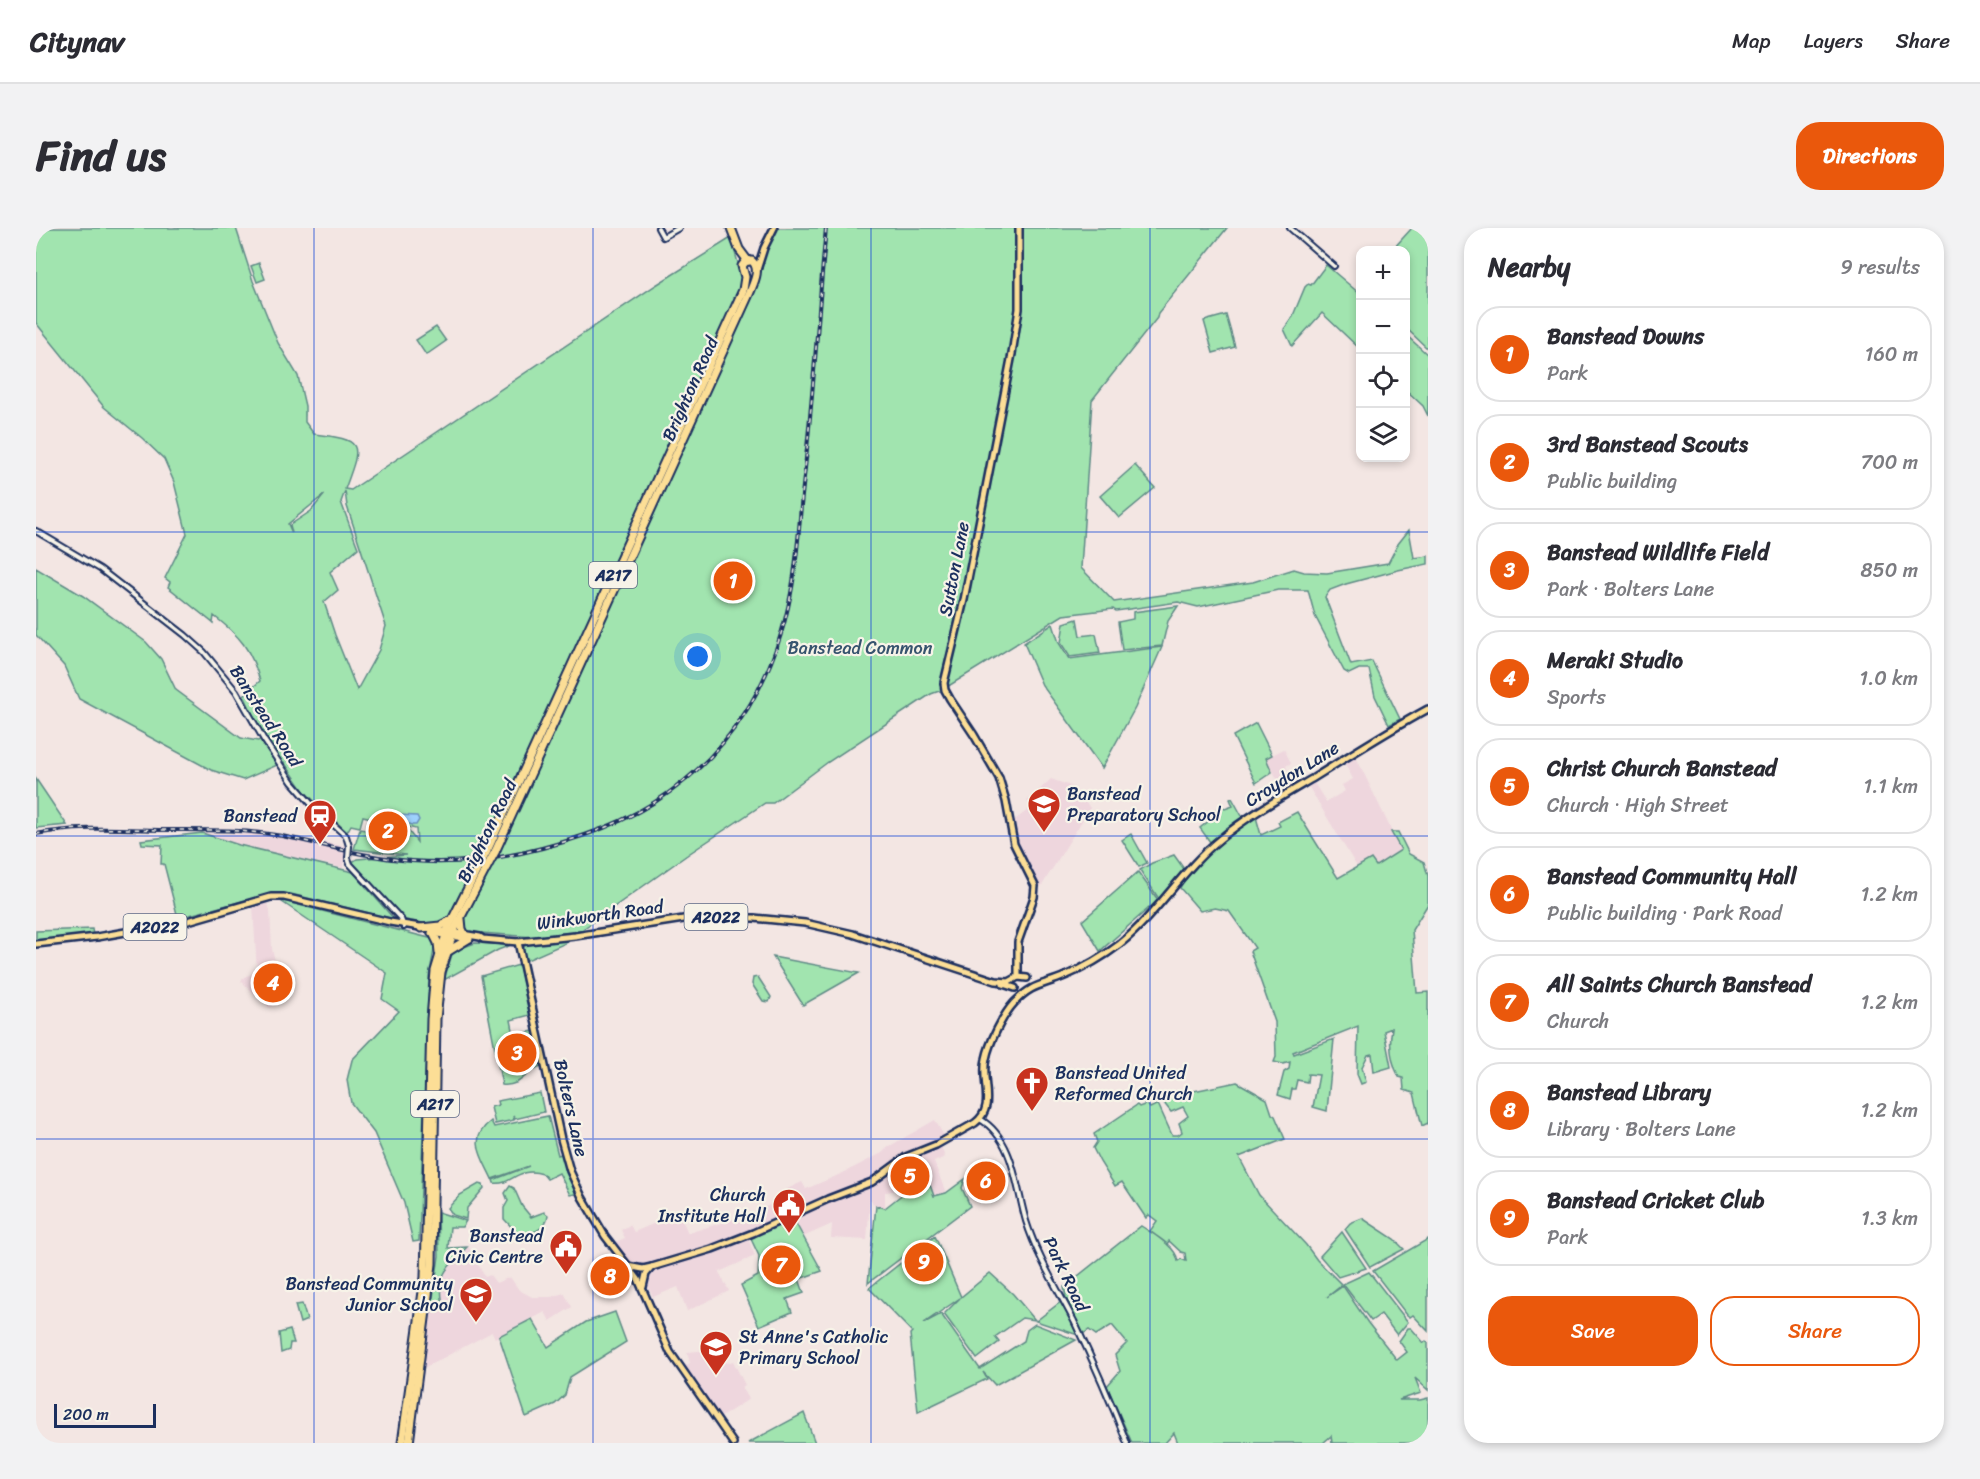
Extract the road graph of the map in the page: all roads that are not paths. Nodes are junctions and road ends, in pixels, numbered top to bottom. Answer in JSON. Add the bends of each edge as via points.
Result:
{"nodes":[{"id":1,"x":658,"y":228,"type":"edge"},
{"id":2,"x":679,"y":228,"type":"edge"},
{"id":3,"x":731,"y":228,"type":"edge"},
{"id":4,"x":774,"y":228,"type":"edge"},
{"id":5,"x":1019,"y":228,"type":"edge"},
{"id":6,"x":1290,"y":228,"type":"edge"},
{"id":7,"x":764,"y":248,"type":"junction"},
{"id":8,"x":739,"y":249,"type":"junction"},
{"id":9,"x":749,"y":261,"type":"junction"},
{"id":10,"x":1334,"y":266,"type":"dead end"},
{"id":11,"x":742,"y":271,"type":"junction"},
{"id":12,"x":756,"y":271,"type":"junction"},
{"id":13,"x":36,"y":531,"type":"edge"},
{"id":14,"x":1428,"y":709,"type":"edge"},
{"id":15,"x":491,"y":852,"type":"junction"},
{"id":16,"x":483,"y":867,"type":"junction"},
{"id":17,"x":461,"y":916,"type":"junction"},
{"id":18,"x":452,"y":920,"type":"junction"},
{"id":19,"x":404,"y":925,"type":"junction"},
{"id":20,"x":421,"y":928,"type":"junction"},
{"id":21,"x":433,"y":933,"type":"junction"},
{"id":22,"x":449,"y":934,"type":"junction"},
{"id":23,"x":467,"y":937,"type":"junction"},
{"id":24,"x":518,"y":942,"type":"junction"},
{"id":25,"x":36,"y":944,"type":"edge"},
{"id":26,"x":443,"y":954,"type":"junction"},
{"id":27,"x":1019,"y":964,"type":"junction"},
{"id":28,"x":438,"y":976,"type":"junction"},
{"id":29,"x":1017,"y":978,"type":"junction"},
{"id":30,"x":1028,"y":979,"type":"junction"},
{"id":31,"x":996,"y":981,"type":"junction"},
{"id":32,"x":1041,"y":983,"type":"junction"},
{"id":33,"x":1016,"y":989,"type":"junction"},
{"id":34,"x":1026,"y":991,"type":"junction"},
{"id":35,"x":1013,"y":1004,"type":"junction"},
{"id":36,"x":980,"y":1119,"type":"junction"},
{"id":37,"x":641,"y":1274,"type":"junction"},
{"id":38,"x":402,"y":1443,"type":"edge"},
{"id":39,"x":409,"y":1443,"type":"edge"},
{"id":40,"x":733,"y":1443,"type":"edge"},
{"id":41,"x":1127,"y":1443,"type":"edge"}],
"edges":[{"from":1,"to":2,"type":"street","via":[[663,237]]},
{"from":3,"to":8,"type":"highway","number":"A217"},
{"from":4,"to":7,"type":"main road","name":"Brighton Road"},
{"from":5,"to":27,"type":"main road","name":"Sutton Lane","via":[[1019,309],[1012,354],[944,683],[999,778],[1014,844],[1035,886],[1018,942]]},
{"from":6,"to":10,"type":"street"},
{"from":7,"to":9,"type":"main road","name":"Brighton Road"},
{"from":7,"to":12,"type":"main road","name":"Brighton Road"},
{"from":8,"to":9,"type":"highway","number":"A217"},
{"from":8,"to":11,"type":"highway","number":"A217"},
{"from":9,"to":11,"type":"highway","via":[[744,262]]},
{"from":9,"to":12,"type":"highway","via":[[755,263]]},
{"from":11,"to":12,"type":"highway","via":[[750,276]]},
{"from":11,"to":15,"type":"highway","name":"Brighton Road","number":"A217","via":[[743,290]]},
{"from":12,"to":15,"type":"highway","name":"Brighton Road","number":"A217","via":[[669,472]]},
{"from":13,"to":19,"type":"street","name":"Banstead Road","bridge":true,"via":[[100,569],[204,652],[236,691],[288,776],[305,798],[346,836],[350,864]]},
{"from":14,"to":32,"type":"main road","name":"Croydon Lane","via":[[1229,832],[1197,859],[1157,910],[1119,945],[1064,977]]},
{"from":15,"to":16,"type":"highway","name":"Brighton Road","number":"A217","bridge":true},
{"from":16,"to":17,"type":"highway","name":"Brighton Road","number":"A217"},
{"from":16,"to":18,"type":"highway","name":"Brighton Road","number":"A217"},
{"from":17,"to":22,"type":"highway","name":"Brighton Road","number":"A217"},
{"from":17,"to":23,"type":"highway"},
{"from":18,"to":20,"type":"highway"},
{"from":18,"to":22,"type":"highway","name":"Brighton Road","number":"A217"},
{"from":19,"to":20,"type":"main road","number":"A2022"},
{"from":19,"to":21,"type":"main road","number":"A2022"},
{"from":19,"to":25,"type":"main road","number":"A2022","via":[[278,897],[188,921]]},
{"from":20,"to":22,"type":"main road","number":"A2022"},
{"from":21,"to":22,"type":"main road","number":"A2022"},
{"from":21,"to":26,"type":"highway"},
{"from":22,"to":23,"type":"main road","number":"A2022"},
{"from":22,"to":26,"type":"highway","name":"Brighton Road","number":"A217"},
{"from":23,"to":24,"type":"main road","name":"Winkworth Road","number":"A2022"},
{"from":23,"to":26,"type":"highway"},
{"from":24,"to":31,"type":"main road","name":"Winkworth Road","number":"A2022","via":[[690,918],[754,918],[845,932]]},
{"from":24,"to":37,"type":"main road","name":"Bolters Lane","via":[[566,1157],[582,1197],[606,1236],[627,1266]]},
{"from":26,"to":28,"type":"highway","name":"Brighton Road","number":"A217"},
{"from":27,"to":29,"type":"main road","name":"Sutton Lane"},
{"from":27,"to":30,"type":"main road"},
{"from":28,"to":38,"type":"highway","name":"Brighton Road","number":"A217","via":[[431,1019],[425,1277]]},
{"from":28,"to":39,"type":"highway","name":"Brighton Road","number":"A217","via":[[432,1264]]},
{"from":29,"to":30,"type":"main road","name":"Croydon Lane"},
{"from":29,"to":31,"type":"main road","name":"Winkworth Road","number":"A2022"},
{"from":29,"to":33,"type":"main road","name":"Sutton Lane"},
{"from":30,"to":32,"type":"main road","name":"Croydon Lane"},
{"from":30,"to":34,"type":"main road"},
{"from":31,"to":33,"type":"main road","name":"Winkworth Road","number":"A2022"},
{"from":32,"to":34,"type":"main road","name":"Croydon Lane"},
{"from":33,"to":34,"type":"main road","name":"Winkworth Road"},
{"from":33,"to":35,"type":"main road"},
{"from":34,"to":35,"type":"main road"},
{"from":35,"to":36,"type":"main road","via":[[985,1060],[987,1101]]},
{"from":36,"to":37,"type":"main road","via":[[936,1145],[906,1157],[872,1182],[753,1233]]},
{"from":36,"to":41,"type":"street","name":"Park Road","via":[[993,1130],[1008,1153],[1035,1242]]},
{"from":37,"to":40,"type":"main road","via":[[642,1289],[670,1352]]}]}
